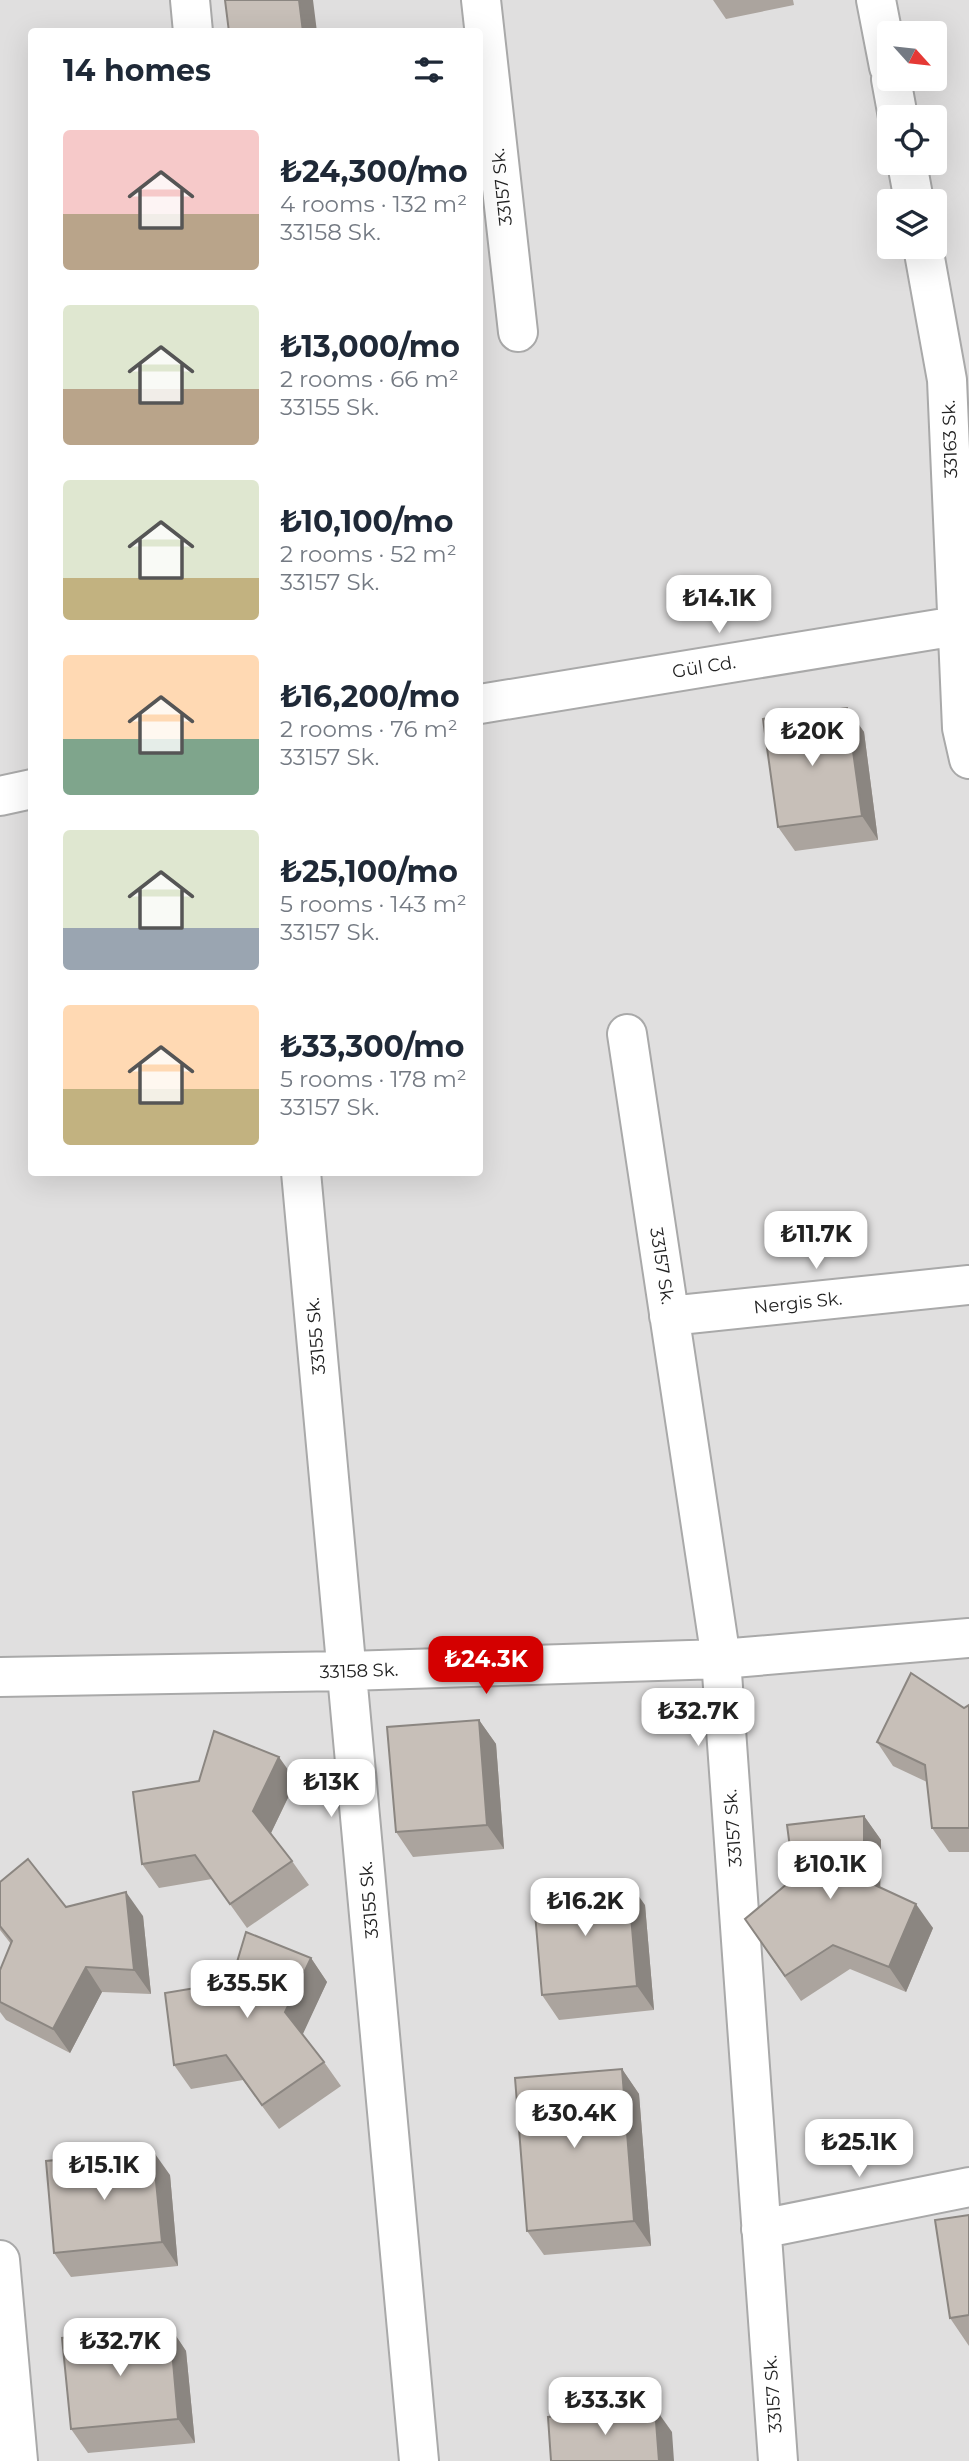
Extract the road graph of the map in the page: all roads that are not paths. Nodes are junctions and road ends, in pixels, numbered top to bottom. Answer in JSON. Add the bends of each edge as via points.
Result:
{"nodes":[{"id":1,"x":190,"y":0,"type":"edge"},
{"id":2,"x":481,"y":0,"type":"edge"},
{"id":3,"x":876,"y":0,"type":"edge"},
{"id":4,"x":880,"y":21,"type":"edge"},
{"id":5,"x":193,"y":28,"type":"edge"},
{"id":6,"x":925,"y":259,"type":"edge"},
{"id":7,"x":518,"y":332,"type":"dead end"},
{"id":8,"x":964,"y":624,"type":"edge"},
{"id":9,"x":483,"y":704,"type":"edge"},
{"id":10,"x":969,"y":759,"type":"edge"},
{"id":11,"x":28,"y":790,"type":"edge"},
{"id":12,"x":0,"y":796,"type":"edge"},
{"id":13,"x":626,"y":1034,"type":"dead end"},
{"id":14,"x":301,"y":1176,"type":"edge"},
{"id":15,"x":969,"y":1285,"type":"edge"},
{"id":16,"x":669,"y":1316,"type":"junction"},
{"id":17,"x":969,"y":1638,"type":"edge"},
{"id":18,"x":721,"y":1659,"type":"junction"},
{"id":19,"x":348,"y":1671,"type":"junction"},
{"id":20,"x":0,"y":1677,"type":"edge"},
{"id":21,"x":969,"y":2187,"type":"edge"},
{"id":22,"x":761,"y":2229,"type":"junction"},
{"id":23,"x":0,"y":2260,"type":"edge"},
{"id":24,"x":18,"y":2461,"type":"edge"},
{"id":25,"x":419,"y":2461,"type":"edge"},
{"id":26,"x":778,"y":2461,"type":"edge"}],
"edges":[{"from":1,"to":5,"type":"street"},
{"from":2,"to":7,"type":"street","name":"33157 Sk."},
{"from":3,"to":4,"type":"street"},
{"from":6,"to":8,"type":"street","name":"33163 Sk.","via":[[947,380]]},
{"from":8,"to":9,"type":"street","name":"Gül Cd."},
{"from":8,"to":10,"type":"street","name":"33163 Sk.","via":[[962,728]]},
{"from":11,"to":12,"type":"street"},
{"from":13,"to":16,"type":"street","name":"33157 Sk."},
{"from":14,"to":19,"type":"street","name":"33155 Sk."},
{"from":15,"to":16,"type":"street","name":"Nergis Sk."},
{"from":16,"to":18,"type":"street","name":"33157 Sk."},
{"from":17,"to":18,"type":"street","name":"33158 Sk."},
{"from":18,"to":19,"type":"street","name":"33158 Sk."},
{"from":18,"to":22,"type":"street","name":"33157 Sk."},
{"from":19,"to":20,"type":"street","name":"33158 Sk."},
{"from":19,"to":25,"type":"street","name":"33155 Sk."},
{"from":21,"to":22,"type":"street"},
{"from":22,"to":26,"type":"street","name":"33157 Sk."},
{"from":23,"to":24,"type":"street"}]}
